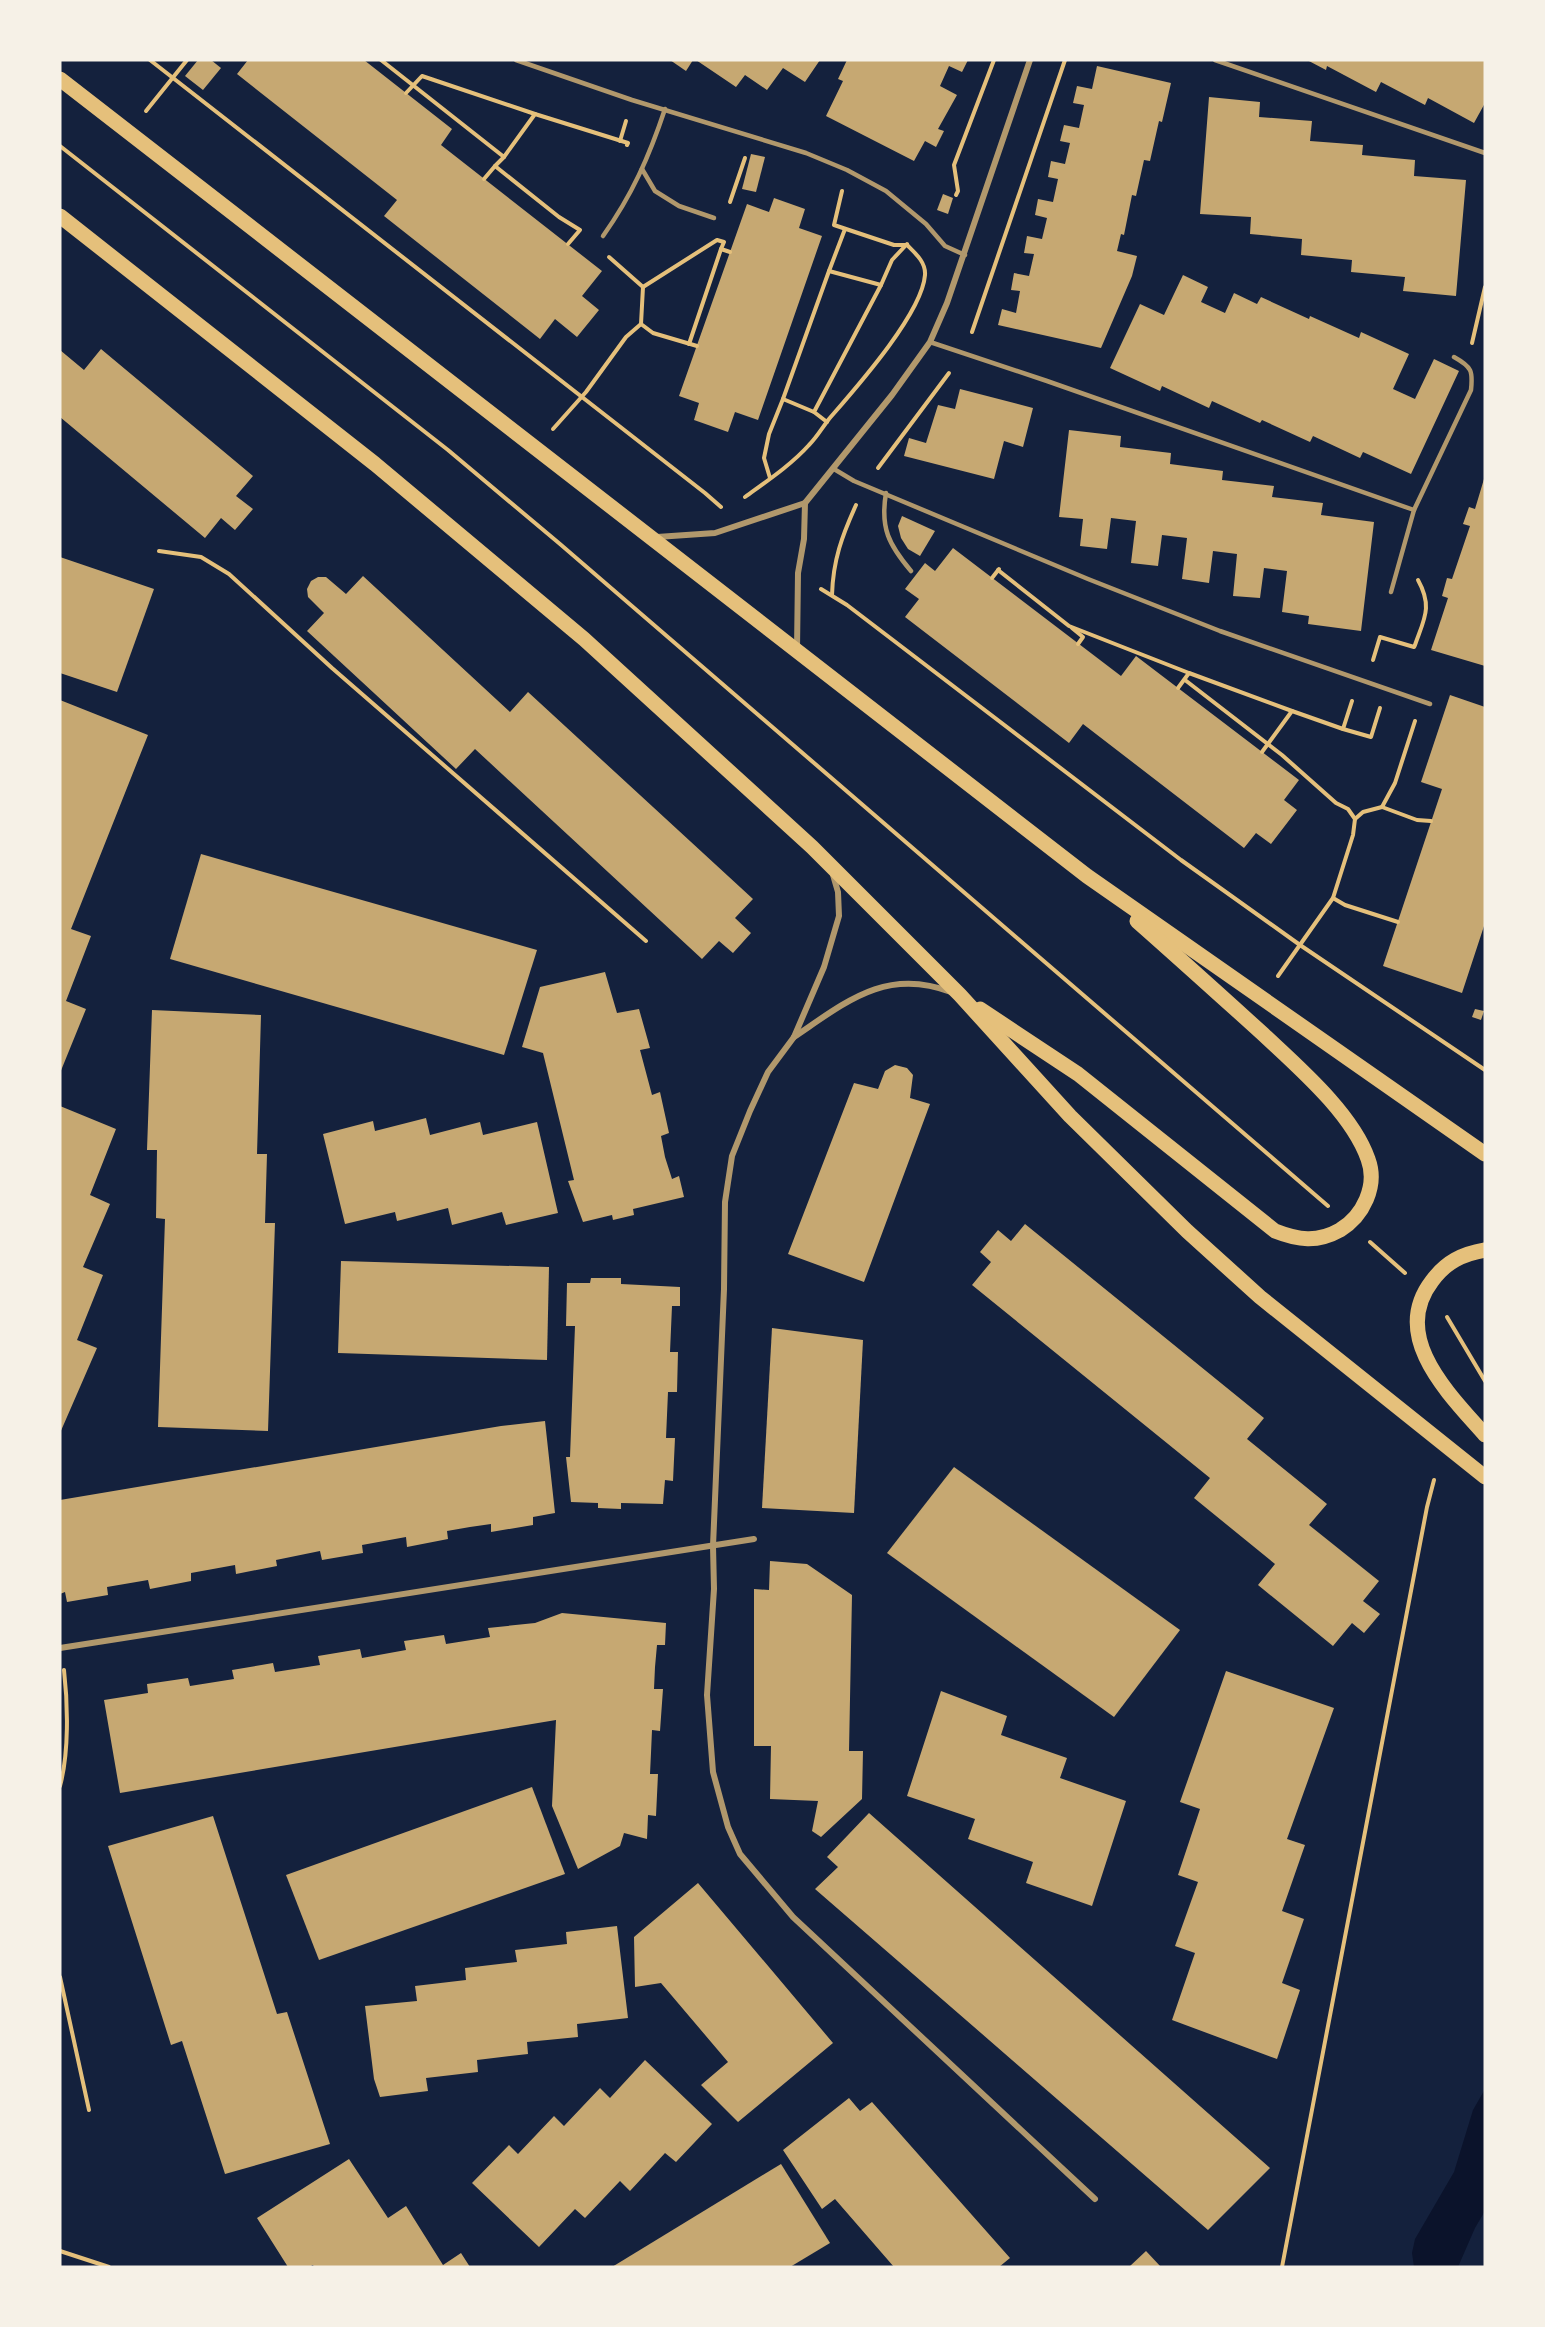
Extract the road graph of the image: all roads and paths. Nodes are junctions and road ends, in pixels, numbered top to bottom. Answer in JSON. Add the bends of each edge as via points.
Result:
{"nodes":[{"id":1,"x":187,"y":60,"type":"edge"},
{"id":2,"x":381,"y":60,"type":"edge"},
{"id":3,"x":516,"y":60,"type":"edge"},
{"id":4,"x":994,"y":60,"type":"edge"},
{"id":5,"x":1030,"y":60,"type":"edge"},
{"id":6,"x":1215,"y":60,"type":"edge"},
{"id":7,"x":60,"y":79,"type":"edge"},
{"id":8,"x":414,"y":84,"type":"junction"},
{"id":9,"x":406,"y":93,"type":"dead end"},
{"id":10,"x":665,"y":109,"type":"junction"},
{"id":11,"x":535,"y":114,"type":"junction"},
{"id":12,"x":129,"y":132,"type":"junction"},
{"id":13,"x":753,"y":136,"type":"junction"},
{"id":14,"x":60,"y":146,"type":"edge"},
{"id":15,"x":625,"y":151,"type":"dead end"},
{"id":16,"x":1485,"y":151,"type":"edge"},
{"id":17,"x":504,"y":156,"type":"junction"},
{"id":18,"x":495,"y":166,"type":"junction"},
{"id":19,"x":642,"y":169,"type":"junction"},
{"id":20,"x":848,"y":170,"type":"junction"},
{"id":21,"x":484,"y":179,"type":"dead end"},
{"id":22,"x":728,"y":208,"type":"dead end"},
{"id":23,"x":60,"y":216,"type":"edge"},
{"id":24,"x":714,"y":218,"type":"dead end"},
{"id":25,"x":586,"y":223,"type":"dead end"},
{"id":26,"x":926,"y":224,"type":"junction"},
{"id":27,"x":721,"y":229,"type":"dead end"},
{"id":28,"x":845,"y":229,"type":"junction"},
{"id":29,"x":580,"y":230,"type":"junction"},
{"id":30,"x":585,"y":234,"type":"dead end"},
{"id":31,"x":603,"y":236,"type":"dead end"},
{"id":32,"x":717,"y":240,"type":"junction"},
{"id":33,"x":568,"y":244,"type":"dead end"},
{"id":34,"x":907,"y":245,"type":"junction"},
{"id":35,"x":721,"y":249,"type":"junction"},
{"id":36,"x":730,"y":252,"type":"dead end"},
{"id":37,"x":606,"y":254,"type":"dead end"},
{"id":38,"x":965,"y":255,"type":"junction"},
{"id":39,"x":829,"y":271,"type":"junction"},
{"id":40,"x":881,"y":285,"type":"junction"},
{"id":41,"x":643,"y":287,"type":"junction"},
{"id":42,"x":1485,"y":287,"type":"edge"},
{"id":43,"x":641,"y":324,"type":"junction"},
{"id":44,"x":930,"y":342,"type":"junction"},
{"id":45,"x":689,"y":344,"type":"junction"},
{"id":46,"x":697,"y":346,"type":"dead end"},
{"id":47,"x":1454,"y":357,"type":"dead end"},
{"id":48,"x":1467,"y":364,"type":"junction"},
{"id":49,"x":783,"y":399,"type":"junction"},
{"id":50,"x":814,"y":412,"type":"junction"},
{"id":51,"x":827,"y":422,"type":"junction"},
{"id":52,"x":536,"y":447,"type":"junction"},
{"id":53,"x":834,"y":469,"type":"junction"},
{"id":54,"x":770,"y":478,"type":"junction"},
{"id":55,"x":886,"y":493,"type":"junction"},
{"id":56,"x":739,"y":500,"type":"dead end"},
{"id":57,"x":731,"y":503,"type":"dead end"},
{"id":58,"x":805,"y":503,"type":"junction"},
{"id":59,"x":722,"y":508,"type":"dead end"},
{"id":60,"x":1414,"y":510,"type":"junction"},
{"id":61,"x":650,"y":538,"type":"junction"},
{"id":62,"x":159,"y":551,"type":"dead end"},
{"id":63,"x":1402,"y":551,"type":"junction"},
{"id":64,"x":911,"y":571,"type":"dead end"},
{"id":65,"x":992,"y":578,"type":"dead end"},
{"id":66,"x":1391,"y":592,"type":"dead end"},
{"id":67,"x":1069,"y":626,"type":"junction"},
{"id":68,"x":1078,"y":644,"type":"dead end"},
{"id":69,"x":798,"y":651,"type":"junction"},
{"id":70,"x":1189,"y":674,"type":"junction"},
{"id":71,"x":1352,"y":678,"type":"junction"},
{"id":72,"x":1185,"y":680,"type":"junction"},
{"id":73,"x":1178,"y":688,"type":"dead end"},
{"id":74,"x":1354,"y":696,"type":"junction"},
{"id":75,"x":1430,"y":704,"type":"dead end"},
{"id":76,"x":1381,"y":705,"type":"junction"},
{"id":77,"x":1389,"y":708,"type":"dead end"},
{"id":78,"x":1292,"y":711,"type":"junction"},
{"id":79,"x":1416,"y":716,"type":"dead end"},
{"id":80,"x":1343,"y":729,"type":"junction"},
{"id":81,"x":1268,"y":745,"type":"junction"},
{"id":82,"x":1262,"y":752,"type":"dead end"},
{"id":83,"x":1382,"y":807,"type":"junction"},
{"id":84,"x":1355,"y":819,"type":"junction"},
{"id":85,"x":1431,"y":821,"type":"dead end"},
{"id":86,"x":812,"y":847,"type":"junction"},
{"id":87,"x":1087,"y":876,"type":"junction"},
{"id":88,"x":1333,"y":898,"type":"junction"},
{"id":89,"x":1398,"y":922,"type":"dead end"},
{"id":90,"x":646,"y":941,"type":"dead end"},
{"id":91,"x":960,"y":995,"type":"junction"},
{"id":92,"x":1262,"y":999,"type":"junction"},
{"id":93,"x":794,"y":1037,"type":"junction"},
{"id":94,"x":1485,"y":1155,"type":"edge"},
{"id":95,"x":1306,"y":1187,"type":"dead end"},
{"id":96,"x":1485,"y":1250,"type":"edge"},
{"id":97,"x":1442,"y":1308,"type":"dead end"},
{"id":98,"x":1485,"y":1381,"type":"edge"},
{"id":99,"x":1485,"y":1436,"type":"edge"},
{"id":100,"x":1485,"y":1477,"type":"edge"},
{"id":101,"x":1434,"y":1480,"type":"dead end"},
{"id":102,"x":754,"y":1539,"type":"dead end"},
{"id":103,"x":713,"y":1546,"type":"junction"},
{"id":104,"x":60,"y":1648,"type":"edge"},
{"id":105,"x":64,"y":1669,"type":"dead end"},
{"id":106,"x":60,"y":1786,"type":"edge"},
{"id":107,"x":60,"y":1977,"type":"edge"},
{"id":108,"x":89,"y":2110,"type":"dead end"},
{"id":109,"x":1095,"y":2199,"type":"dead end"},
{"id":110,"x":60,"y":2251,"type":"edge"},
{"id":111,"x":109,"y":2267,"type":"edge"},
{"id":112,"x":1282,"y":2267,"type":"edge"}],
"edges":[{"from":1,"to":12,"type":"path"},
{"from":2,"to":8,"type":"path"},
{"from":3,"to":10,"type":"lane"},
{"from":4,"to":26,"type":"path","via":[[954,165],[958,191],[950,214]]},
{"from":5,"to":38,"type":"street"},
{"from":6,"to":16,"type":"lane"},
{"from":7,"to":12,"type":"main road"},
{"from":8,"to":9,"type":"path"},
{"from":8,"to":11,"type":"path","via":[[422,75]]},
{"from":8,"to":17,"type":"path"},
{"from":10,"to":13,"type":"lane"},
{"from":10,"to":19,"type":"lane"},
{"from":11,"to":15,"type":"path","via":[[628,143]]},
{"from":11,"to":17,"type":"path"},
{"from":12,"to":52,"type":"main road"},
{"from":13,"to":20,"type":"lane"},
{"from":13,"to":22,"type":"path"},
{"from":14,"to":95,"type":"path","via":[[438,442]]},
{"from":17,"to":18,"type":"path"},
{"from":18,"to":21,"type":"path"},
{"from":18,"to":29,"type":"path"},
{"from":19,"to":24,"type":"lane","via":[[655,191],[679,206]]},
{"from":19,"to":31,"type":"lane"},
{"from":20,"to":26,"type":"lane","via":[[886,191]]},
{"from":20,"to":28,"type":"path","via":[[834,225]]},
{"from":23,"to":86,"type":"main road","via":[[375,464],[584,639]]},
{"from":25,"to":29,"type":"path"},
{"from":26,"to":34,"type":"path"},
{"from":26,"to":38,"type":"lane","via":[[945,246]]},
{"from":27,"to":32,"type":"path"},
{"from":28,"to":34,"type":"path"},
{"from":28,"to":39,"type":"path"},
{"from":29,"to":30,"type":"path"},
{"from":29,"to":33,"type":"path"},
{"from":32,"to":35,"type":"path","via":[[724,243]]},
{"from":32,"to":41,"type":"path"},
{"from":34,"to":40,"type":"path","via":[[892,260]]},
{"from":34,"to":51,"type":"path","via":[[922,262],[925,275],[920,292],[880,358]]},
{"from":35,"to":36,"type":"path"},
{"from":35,"to":45,"type":"path"},
{"from":37,"to":41,"type":"path"},
{"from":38,"to":44,"type":"street"},
{"from":39,"to":40,"type":"path"},
{"from":39,"to":49,"type":"path"},
{"from":40,"to":50,"type":"path"},
{"from":41,"to":43,"type":"path"},
{"from":42,"to":48,"type":"path"},
{"from":43,"to":45,"type":"path","via":[[653,333]]},
{"from":43,"to":52,"type":"path"},
{"from":44,"to":53,"type":"street"},
{"from":44,"to":60,"type":"lane"},
{"from":45,"to":46,"type":"path"},
{"from":47,"to":48,"type":"lane"},
{"from":48,"to":60,"type":"lane","via":[[1472,374],[1471,390]]},
{"from":49,"to":50,"type":"path"},
{"from":49,"to":54,"type":"path","via":[[764,458]]},
{"from":50,"to":51,"type":"path"},
{"from":51,"to":54,"type":"path","via":[[810,444]]},
{"from":52,"to":61,"type":"main road"},
{"from":53,"to":55,"type":"lane"},
{"from":53,"to":58,"type":"street"},
{"from":54,"to":56,"type":"path"},
{"from":55,"to":64,"type":"lane","via":[[883,513],[891,545]]},
{"from":55,"to":71,"type":"lane","via":[[1121,592]]},
{"from":57,"to":59,"type":"path"},
{"from":58,"to":61,"type":"street","via":[[715,533]]},
{"from":58,"to":69,"type":"street","via":[[798,573]]},
{"from":60,"to":63,"type":"lane"},
{"from":61,"to":69,"type":"main road"},
{"from":62,"to":90,"type":"path","via":[[201,557],[229,574]]},
{"from":63,"to":66,"type":"lane"},
{"from":63,"to":71,"type":"path","via":[[1423,589],[1428,609],[1415,645],[1380,637],[1374,660],[1363,660]]},
{"from":65,"to":67,"type":"path","via":[[999,570]]},
{"from":67,"to":68,"type":"path","via":[[1083,637]]},
{"from":67,"to":70,"type":"path"},
{"from":69,"to":87,"type":"main road"},
{"from":70,"to":72,"type":"path"},
{"from":70,"to":78,"type":"path"},
{"from":71,"to":74,"type":"path","via":[[1347,693]]},
{"from":71,"to":75,"type":"lane"},
{"from":72,"to":73,"type":"path"},
{"from":72,"to":81,"type":"path"},
{"from":74,"to":76,"type":"path"},
{"from":74,"to":80,"type":"path"},
{"from":76,"to":77,"type":"path"},
{"from":76,"to":80,"type":"path","via":[[1371,737]]},
{"from":78,"to":80,"type":"path"},
{"from":78,"to":81,"type":"path"},
{"from":79,"to":83,"type":"path","via":[[1395,783]]},
{"from":81,"to":82,"type":"path"},
{"from":81,"to":84,"type":"path","via":[[1348,809]]},
{"from":83,"to":84,"type":"path","via":[[1363,812]]},
{"from":83,"to":85,"type":"path"},
{"from":84,"to":88,"type":"path"},
{"from":86,"to":91,"type":"main road"},
{"from":86,"to":93,"type":"street","via":[[831,868],[839,916],[824,967]]},
{"from":87,"to":91,"type":"main road","via":[[1311,1079],[1338,1110],[1369,1161],[1367,1200],[1355,1217],[1330,1235],[1316,1239],[1300,1240],[1275,1231],[1078,1074]]},
{"from":87,"to":92,"type":"main road"},
{"from":88,"to":89,"type":"path"},
{"from":88,"to":92,"type":"path"},
{"from":91,"to":93,"type":"street","via":[[908,982],[881,986]]},
{"from":91,"to":100,"type":"main road","via":[[1070,1116],[1187,1231],[1260,1297]]},
{"from":92,"to":94,"type":"main road"},
{"from":93,"to":103,"type":"street","via":[[768,1072],[732,1156],[725,1202]]},
{"from":96,"to":99,"type":"main road","via":[[1468,1253],[1447,1264],[1425,1290],[1417,1322],[1422,1353]]},
{"from":97,"to":98,"type":"path"},
{"from":101,"to":112,"type":"path"},
{"from":102,"to":103,"type":"street"},
{"from":103,"to":104,"type":"street"},
{"from":103,"to":109,"type":"street","via":[[708,1695],[713,1772],[728,1827],[741,1854],[793,1917]]},
{"from":105,"to":106,"type":"path","via":[[66,1733]]},
{"from":107,"to":108,"type":"path"},
{"from":110,"to":111,"type":"path"}]}
